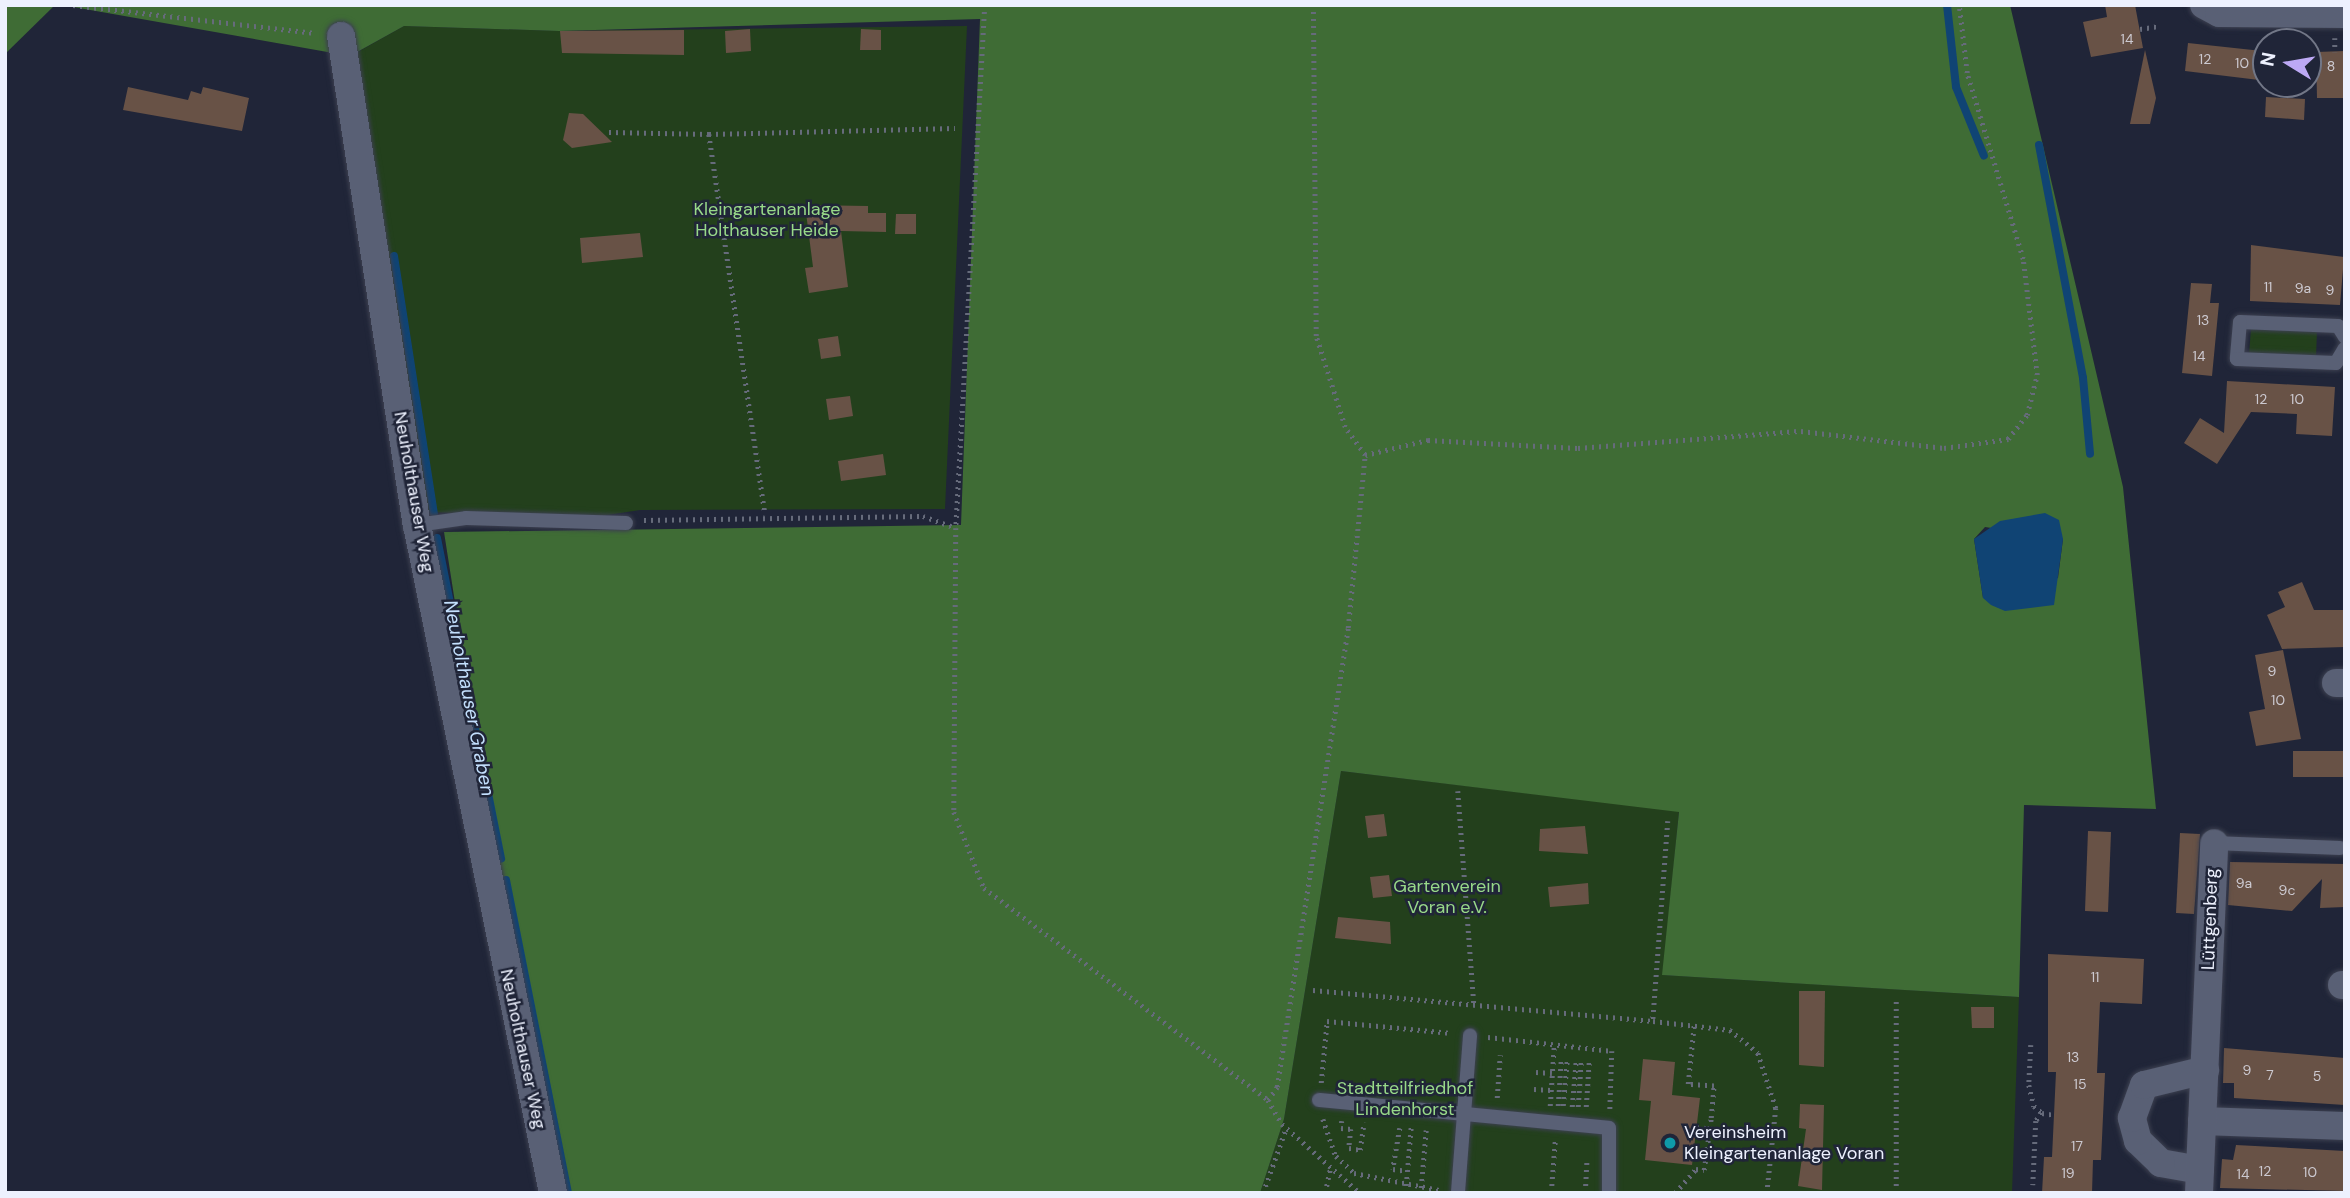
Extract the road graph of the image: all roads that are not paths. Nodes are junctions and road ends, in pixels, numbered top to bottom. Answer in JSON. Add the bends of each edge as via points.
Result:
{"nodes":[{"id":1,"x":2204,"y":5,"type":"edge"},
{"id":2,"x":2345,"y":14,"type":"edge"},
{"id":3,"x":341,"y":36,"type":"road end"},
{"id":4,"x":2345,"y":337,"type":"edge"},
{"id":5,"x":2345,"y":348,"type":"edge"},
{"id":6,"x":626,"y":523,"type":"road end"},
{"id":7,"x":417,"y":525,"type":"junction"},
{"id":8,"x":2214,"y":844,"type":"joint"},
{"id":9,"x":2340,"y":848,"type":"dead end"},
{"id":10,"x":1470,"y":1035,"type":"road end"},
{"id":11,"x":2205,"y":1070,"type":"junction"},
{"id":12,"x":1319,"y":1100,"type":"road end"},
{"id":13,"x":1464,"y":1113,"type":"junction"},
{"id":14,"x":2202,"y":1121,"type":"junction"},
{"id":15,"x":2345,"y":1126,"type":"edge"},
{"id":16,"x":2199,"y":1181,"type":"edge"},
{"id":17,"x":1458,"y":1192,"type":"edge"},
{"id":18,"x":553,"y":1193,"type":"edge"},
{"id":19,"x":1609,"y":1193,"type":"edge"}],
"edges":[{"from":1,"to":2,"type":"street","via":[[2219,13]]},
{"from":3,"to":7,"type":"street","name":"Neuholthauser Weg"},
{"from":4,"to":5,"type":"lane","via":[[2338,326],[2240,322],[2238,359],[2336,363]]},
{"from":6,"to":7,"type":"lane","via":[[466,518]]},
{"from":7,"to":18,"type":"street","name":"Neuholthauser Weg"},
{"from":8,"to":9,"type":"lane","name":"Lüttgenberg"},
{"from":8,"to":11,"type":"street","name":"Lüttgenberg"},
{"from":10,"to":13,"type":"lane"},
{"from":11,"to":14,"type":"street","name":"Lüttgenberg"},
{"from":11,"to":16,"type":"street","via":[[2144,1085],[2132,1118],[2137,1141],[2161,1163]]},
{"from":12,"to":13,"type":"lane"},
{"from":13,"to":17,"type":"lane"},
{"from":13,"to":19,"type":"lane","via":[[1609,1128]]},
{"from":14,"to":15,"type":"street"},
{"from":14,"to":16,"type":"street","name":"Lüttgenberg"}]}
